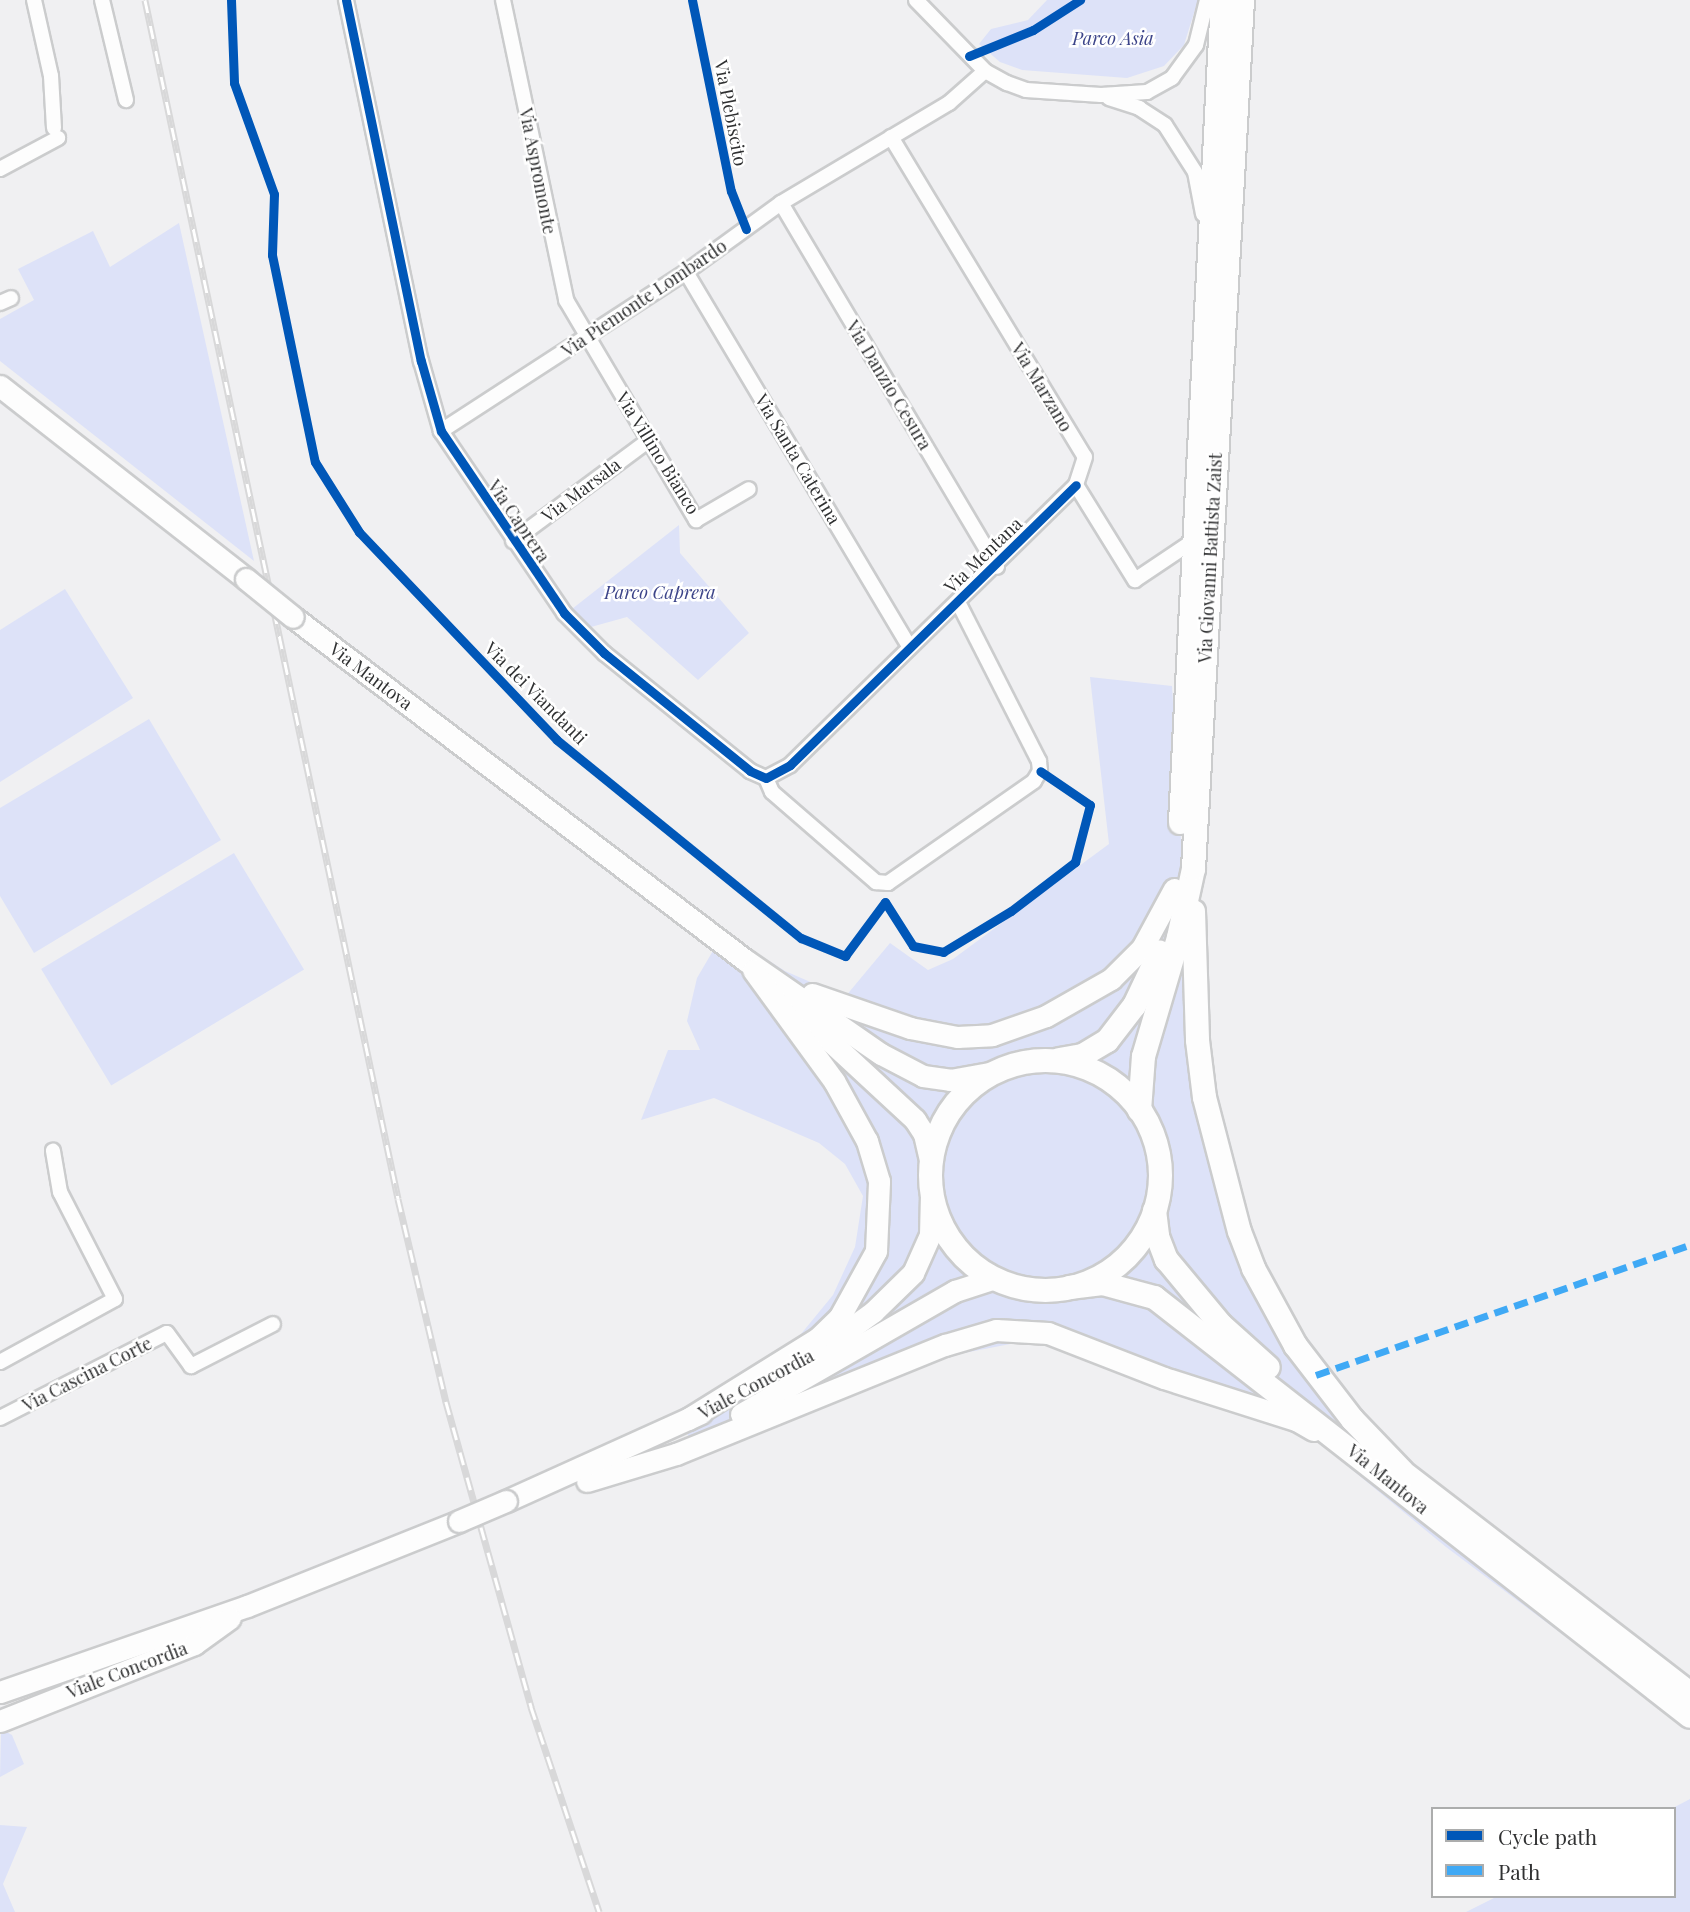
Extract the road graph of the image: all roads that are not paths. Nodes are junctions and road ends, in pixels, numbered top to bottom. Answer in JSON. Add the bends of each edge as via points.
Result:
{"nodes":[{"id":1,"x":34,"y":0,"type":"edge"},
{"id":2,"x":102,"y":0,"type":"edge"},
{"id":3,"x":346,"y":0,"type":"edge"},
{"id":4,"x":503,"y":0,"type":"edge"},
{"id":5,"x":1207,"y":0,"type":"edge"},
{"id":6,"x":1222,"y":0,"type":"edge"},
{"id":7,"x":1242,"y":0,"type":"edge"},
{"id":8,"x":923,"y":2,"type":"edge"},
{"id":9,"x":985,"y":71,"type":"junction"},
{"id":10,"x":1101,"y":95,"type":"junction"},
{"id":11,"x":126,"y":100,"type":"dead end"},
{"id":12,"x":891,"y":137,"type":"junction"},
{"id":13,"x":0,"y":169,"type":"edge"},
{"id":14,"x":781,"y":203,"type":"junction"},
{"id":15,"x":1208,"y":261,"type":"junction"},
{"id":16,"x":686,"y":272,"type":"junction"},
{"id":17,"x":586,"y":336,"type":"junction"},
{"id":18,"x":0,"y":386,"type":"edge"},
{"id":19,"x":441,"y":431,"type":"junction"},
{"id":20,"x":649,"y":440,"type":"junction"},
{"id":21,"x":1076,"y":485,"type":"junction"},
{"id":22,"x":749,"y":489,"type":"dead end"},
{"id":23,"x":513,"y":541,"type":"junction"},
{"id":24,"x":1193,"y":541,"type":"junction"},
{"id":25,"x":997,"y":567,"type":"junction"},
{"id":26,"x":958,"y":602,"type":"junction"},
{"id":27,"x":909,"y":646,"type":"junction"},
{"id":28,"x":766,"y":778,"type":"junction"},
{"id":29,"x":1193,"y":868,"type":"junction"},
{"id":30,"x":1174,"y":889,"type":"junction"},
{"id":31,"x":770,"y":979,"type":"junction"},
{"id":32,"x":1059,"y":1059,"type":"junction"},
{"id":33,"x":990,"y":1073,"type":"junction"},
{"id":34,"x":1139,"y":1110,"type":"junction"},
{"id":35,"x":53,"y":1151,"type":"dead end"},
{"id":36,"x":930,"y":1159,"type":"junction"},
{"id":37,"x":931,"y":1195,"type":"junction"},
{"id":38,"x":1154,"y":1210,"type":"junction"},
{"id":39,"x":995,"y":1278,"type":"junction"},
{"id":40,"x":1069,"y":1287,"type":"junction"},
{"id":41,"x":273,"y":1324,"type":"dead end"},
{"id":42,"x":0,"y":1362,"type":"edge"},
{"id":43,"x":0,"y":1418,"type":"edge"},
{"id":44,"x":688,"y":1419,"type":"junction"},
{"id":45,"x":1392,"y":1473,"type":"junction"},
{"id":46,"x":587,"y":1481,"type":"junction"},
{"id":47,"x":506,"y":1501,"type":"junction"},
{"id":48,"x":247,"y":1606,"type":"junction"},
{"id":49,"x":0,"y":1692,"type":"edge"},
{"id":50,"x":1690,"y":1693,"type":"edge"},
{"id":51,"x":1690,"y":1716,"type":"edge"},
{"id":52,"x":0,"y":1721,"type":"edge"}],
"edges":[{"from":1,"to":13,"type":"street","via":[[51,76],[56,133]]},
{"from":2,"to":11,"type":"street"},
{"from":3,"to":19,"type":"street","name":"Via Caprera","via":[[421,361]]},
{"from":4,"to":17,"type":"street","name":"Via Aspromonte","via":[[561,285]]},
{"from":5,"to":10,"type":"street","via":[[1196,45],[1172,78],[1147,92]]},
{"from":6,"to":15,"type":"main road","name":"Via Giovanni Battista Zaist"},
{"from":7,"to":29,"type":"main road","name":"Via Giovanni Battista Zaist"},
{"from":8,"to":9,"type":"street"},
{"from":9,"to":10,"type":"street","via":[[1026,90]]},
{"from":9,"to":12,"type":"street","name":"Via Piemonte Lombardo","via":[[949,103]]},
{"from":10,"to":15,"type":"street","via":[[1139,108],[1165,125],[1178,142],[1195,172]]},
{"from":12,"to":14,"type":"street","name":"Via Piemonte Lombardo"},
{"from":12,"to":21,"type":"street","name":"Via Marzano","via":[[1085,457]]},
{"from":14,"to":16,"type":"street","name":"Via Piemonte Lombardo"},
{"from":14,"to":25,"type":"street","name":"Via Danzio Cesura"},
{"from":15,"to":24,"type":"main road","name":"Via Giovanni Battista Zaist"},
{"from":16,"to":17,"type":"street","name":"Via Piemonte Lombardo"},
{"from":16,"to":27,"type":"street","name":"Via Santa Caterina"},
{"from":17,"to":19,"type":"street","name":"Via Piemonte Lombardo"},
{"from":17,"to":20,"type":"street","name":"Via Villino Bianco"},
{"from":18,"to":31,"type":"main road","name":"Via Mantova","bridge":true,"via":[[293,617]]},
{"from":19,"to":23,"type":"street","name":"Via Caprera"},
{"from":20,"to":22,"type":"street","name":"Via Villino Bianco","via":[[696,520]]},
{"from":20,"to":23,"type":"street","name":"Via Marsala"},
{"from":21,"to":24,"type":"street","via":[[1135,580]]},
{"from":21,"to":25,"type":"street","name":"Via Mentana"},
{"from":23,"to":28,"type":"street","name":"Via Caprera","via":[[564,613],[604,653],[734,760]]},
{"from":24,"to":30,"type":"main road","name":"Via Giovanni Battista Zaist"},
{"from":25,"to":26,"type":"street","name":"Via Mentana"},
{"from":26,"to":27,"type":"street","name":"Via Mentana"},
{"from":26,"to":28,"type":"street","via":[[1039,761],[1034,782],[888,883],[876,882],[772,792]]},
{"from":27,"to":28,"type":"street","via":[[790,765]]},
{"from":29,"to":34,"type":"main road","name":"Via Giovanni Battista Zaist","via":[[1143,1056]]},
{"from":29,"to":45,"type":"main road","via":[[1198,1052],[1214,1146],[1239,1231],[1253,1268],[1302,1355]]},
{"from":30,"to":31,"type":"main road","via":[[1142,948],[1111,979],[1046,1016],[992,1035],[957,1037],[910,1028]]},
{"from":30,"to":32,"type":"main road","name":"Via Giovanni Battista Zaist","via":[[1159,952],[1124,1020],[1097,1048]]},
{"from":31,"to":33,"type":"main road","via":[[881,1054],[923,1076],[950,1080]]},
{"from":31,"to":36,"type":"main road","via":[[915,1120]]},
{"from":31,"to":44,"type":"main road","via":[[867,1140],[879,1181],[876,1251],[839,1318],[818,1338]]},
{"from":32,"to":33,"type":"main road","via":[[1024,1061]]},
{"from":32,"to":34,"type":"main road","via":[[1105,1077]]},
{"from":33,"to":36,"type":"main road","via":[[950,1109]]},
{"from":34,"to":38,"type":"main road","via":[[1157,1151]]},
{"from":35,"to":42,"type":"street","via":[[60,1192],[114,1299]]},
{"from":36,"to":37,"type":"main road"},
{"from":37,"to":39,"type":"main road","via":[[953,1244]]},
{"from":37,"to":44,"type":"main road","name":"Viale Concordia","via":[[926,1246],[913,1273],[894,1293],[820,1350]]},
{"from":38,"to":40,"type":"main road","via":[[1130,1252],[1113,1268]]},
{"from":38,"to":45,"type":"main road","name":"Via Mantova","via":[[1166,1259],[1220,1324]]},
{"from":39,"to":40,"type":"main road","via":[[1031,1289]]},
{"from":39,"to":46,"type":"main road","name":"Viale Concordia","via":[[955,1292],[747,1411]]},
{"from":40,"to":45,"type":"main road","name":"Via Mantova","via":[[1102,1283],[1154,1297]]},
{"from":41,"to":43,"type":"street","name":"Via Cascina Corte","via":[[191,1366],[167,1333]]},
{"from":44,"to":47,"type":"main road","name":"Viale Concordia"},
{"from":45,"to":46,"type":"main road","via":[[1296,1420],[1164,1378],[1048,1333],[1023,1329],[971,1335],[676,1454]]},
{"from":45,"to":50,"type":"main road","name":"Via Mantova"},
{"from":45,"to":51,"type":"main road","name":"Via Mantova"},
{"from":46,"to":47,"type":"main road","name":"Viale Concordia"},
{"from":47,"to":48,"type":"main road","name":"Viale Concordia","bridge":true},
{"from":48,"to":49,"type":"main road","name":"Viale Concordia"},
{"from":48,"to":52,"type":"main road","name":"Viale Concordia","via":[[194,1644]]}]}
